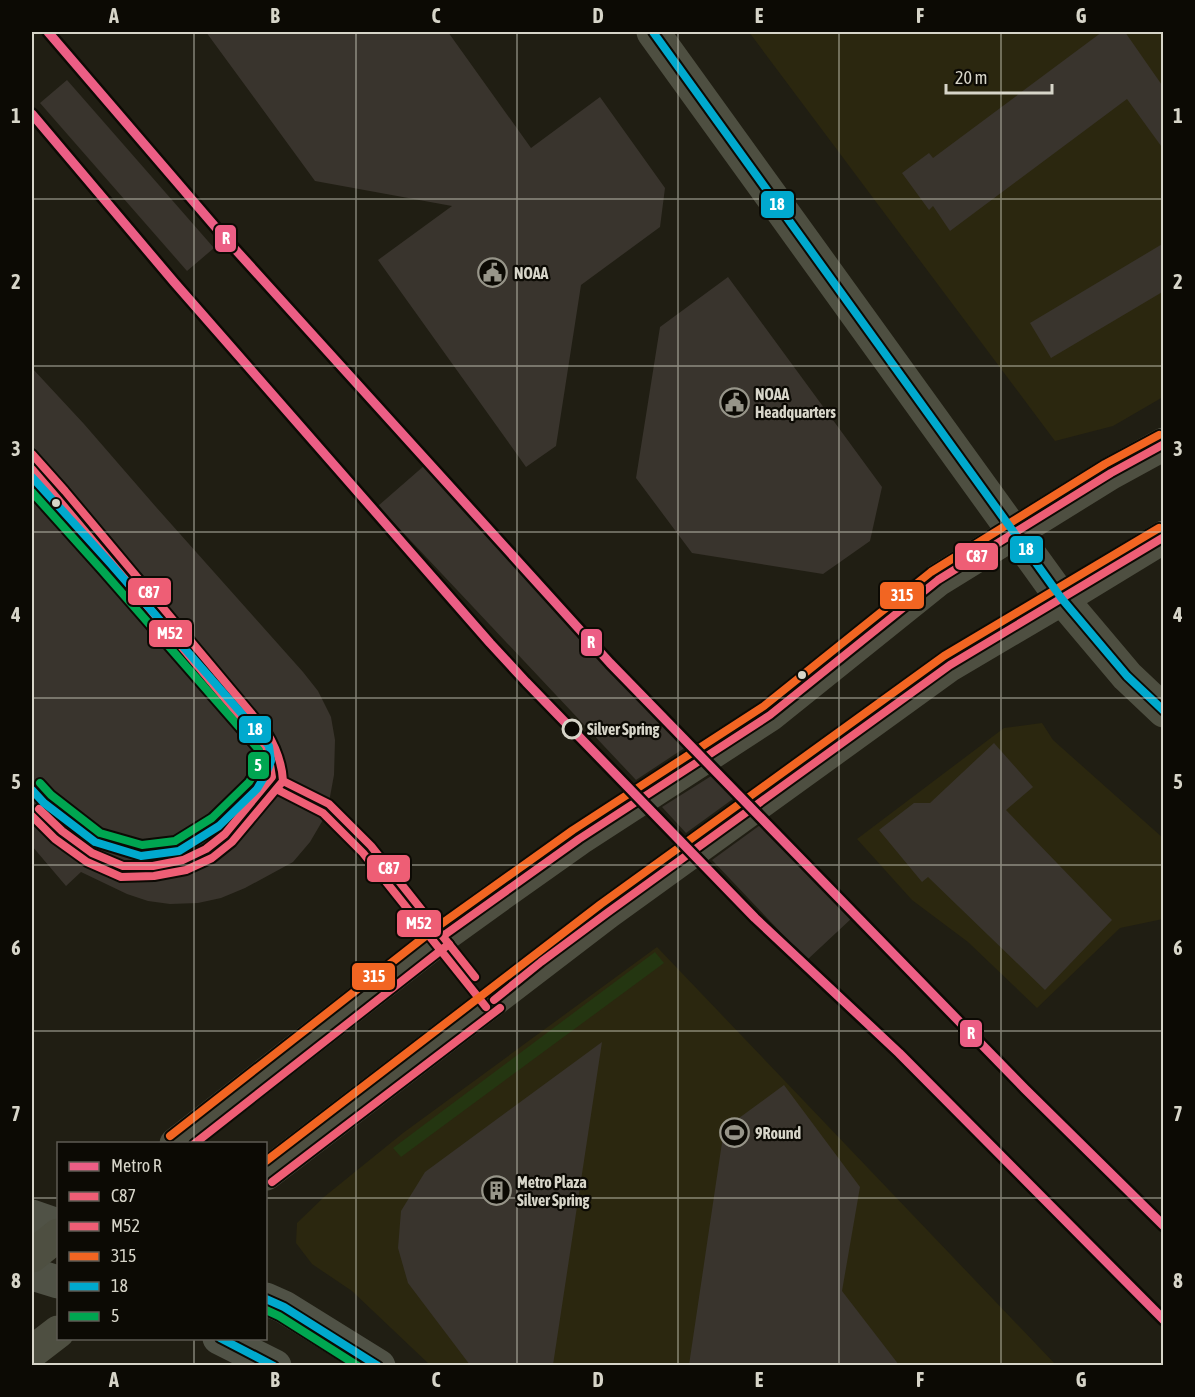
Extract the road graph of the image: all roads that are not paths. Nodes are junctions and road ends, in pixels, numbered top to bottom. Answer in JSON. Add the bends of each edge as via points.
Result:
{"nodes":[{"id":1,"x":653,"y":32,"type":"edge"},
{"id":2,"x":1164,"y":444,"type":"edge"},
{"id":3,"x":1015,"y":532,"type":"junction"},
{"id":4,"x":1164,"y":537,"type":"edge"},
{"id":5,"x":1062,"y":599,"type":"junction"},
{"id":6,"x":1164,"y":711,"type":"edge"},
{"id":7,"x":177,"y":1142,"type":"edge"},
{"id":8,"x":267,"y":1173,"type":"edge"},
{"id":9,"x":32,"y":1216,"type":"edge"},
{"id":10,"x":57,"y":1225,"type":"edge"},
{"id":11,"x":57,"y":1236,"type":"edge"},
{"id":12,"x":32,"y":1256,"type":"edge"},
{"id":13,"x":32,"y":1274,"type":"edge"},
{"id":14,"x":57,"y":1282,"type":"edge"},
{"id":15,"x":267,"y":1299,"type":"edge"},
{"id":16,"x":57,"y":1333,"type":"edge"},
{"id":17,"x":223,"y":1340,"type":"edge"},
{"id":18,"x":32,"y":1352,"type":"edge"},
{"id":19,"x":275,"y":1365,"type":"edge"},
{"id":20,"x":379,"y":1365,"type":"edge"}],
"edges":[{"from":1,"to":3,"type":"main road"},
{"from":2,"to":3,"type":"main road"},
{"from":3,"to":5,"type":"main road"},
{"from":3,"to":7,"type":"main road","via":[[938,580],[770,716],[579,839],[443,936]]},
{"from":4,"to":5,"type":"main road"},
{"from":5,"to":6,"type":"main road","via":[[1126,676]]},
{"from":5,"to":8,"type":"main road","via":[[941,671],[607,913]]},
{"from":9,"to":10,"type":"street"},
{"from":11,"to":12,"type":"main road"},
{"from":13,"to":14,"type":"street"},
{"from":15,"to":20,"type":"street"},
{"from":16,"to":18,"type":"main road"},
{"from":17,"to":19,"type":"street"}]}
